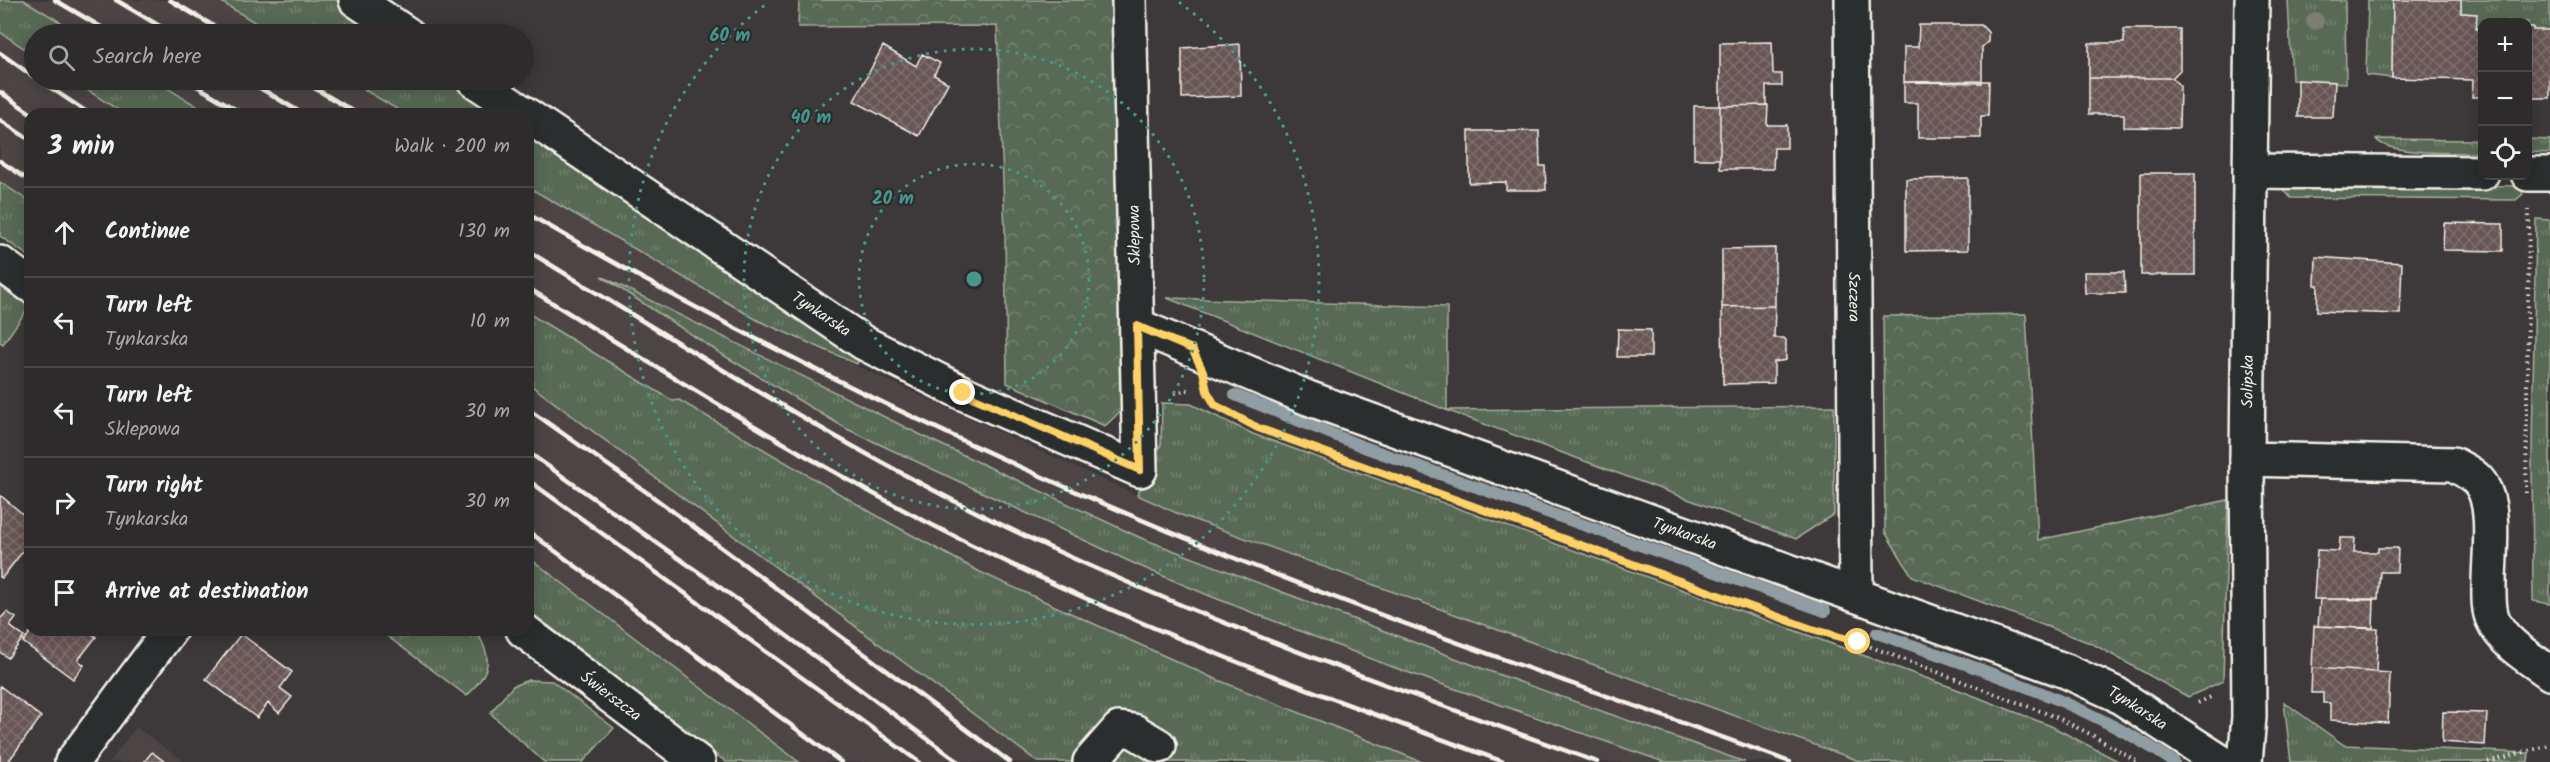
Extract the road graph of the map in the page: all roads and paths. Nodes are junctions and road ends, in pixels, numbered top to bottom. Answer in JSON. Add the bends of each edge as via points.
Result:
{"nodes":[{"id":1,"x":356,"y":0,"type":"edge"},
{"id":2,"x":1129,"y":0,"type":"edge"},
{"id":3,"x":1852,"y":0,"type":"edge"},
{"id":4,"x":2252,"y":0,"type":"edge"},
{"id":5,"x":393,"y":24,"type":"edge"},
{"id":6,"x":489,"y":90,"type":"edge"},
{"id":7,"x":516,"y":108,"type":"edge"},
{"id":8,"x":534,"y":120,"type":"edge"},
{"id":9,"x":2250,"y":171,"type":"junction"},
{"id":10,"x":2478,"y":173,"type":"edge"},
{"id":11,"x":2532,"y":174,"type":"edge"},
{"id":12,"x":2550,"y":174,"type":"edge"},
{"id":13,"x":2529,"y":206,"type":"dead end"},
{"id":14,"x":0,"y":263,"type":"edge"},
{"id":15,"x":24,"y":281,"type":"edge"},
{"id":16,"x":1137,"y":326,"type":"junction"},
{"id":17,"x":1192,"y":349,"type":"junction"},
{"id":18,"x":2247,"y":459,"type":"junction"},
{"id":19,"x":1140,"y":470,"type":"joint"},
{"id":20,"x":2526,"y":494,"type":"dead end"},
{"id":21,"x":1856,"y":594,"type":"junction"},
{"id":22,"x":166,"y":636,"type":"edge"},
{"id":23,"x":531,"y":636,"type":"edge"},
{"id":24,"x":2550,"y":673,"type":"edge"},
{"id":25,"x":2550,"y":745,"type":"edge"},
{"id":26,"x":1159,"y":746,"type":"dead end"},
{"id":27,"x":72,"y":762,"type":"edge"},
{"id":28,"x":698,"y":762,"type":"edge"},
{"id":29,"x":1090,"y":762,"type":"edge"},
{"id":30,"x":2138,"y":762,"type":"edge"},
{"id":31,"x":2221,"y":762,"type":"edge"},
{"id":32,"x":2245,"y":762,"type":"edge"},
{"id":33,"x":2488,"y":762,"type":"edge"}],
"edges":[{"from":1,"to":5,"type":"street"},
{"from":2,"to":16,"type":"street","name":"Sklepowa"},
{"from":3,"to":21,"type":"street","name":"Szczera"},
{"from":4,"to":9,"type":"street","name":"Solipska"},
{"from":6,"to":7,"type":"street","name":"Tynkarska"},
{"from":8,"to":19,"type":"street","name":"Tynkarska","via":[[864,343],[963,393]]},
{"from":9,"to":10,"type":"street"},
{"from":9,"to":18,"type":"street","name":"Solipska"},
{"from":11,"to":12,"type":"street"},
{"from":13,"to":20,"type":"path"},
{"from":14,"to":15,"type":"street"},
{"from":16,"to":17,"type":"street","name":"Tynkarska"},
{"from":16,"to":19,"type":"street","name":"Sklepowa"},
{"from":17,"to":21,"type":"street","name":"Tynkarska","via":[[1353,414]]},
{"from":17,"to":30,"type":"path","via":[[1215,405],[1258,428],[1809,628],[1858,642],[2084,731]]},
{"from":18,"to":24,"type":"street","via":[[2453,464],[2471,474],[2482,486],[2490,511],[2492,618],[2511,644]]},
{"from":18,"to":32,"type":"street","name":"Solipska","via":[[2249,717]]},
{"from":21,"to":31,"type":"street","name":"Tynkarska","via":[[2066,671],[2116,694]]},
{"from":22,"to":27,"type":"street"},
{"from":23,"to":28,"type":"street","name":"Świerszcza"},
{"from":25,"to":33,"type":"path"},
{"from":26,"to":29,"type":"street","via":[[1134,731],[1119,729]]}]}
